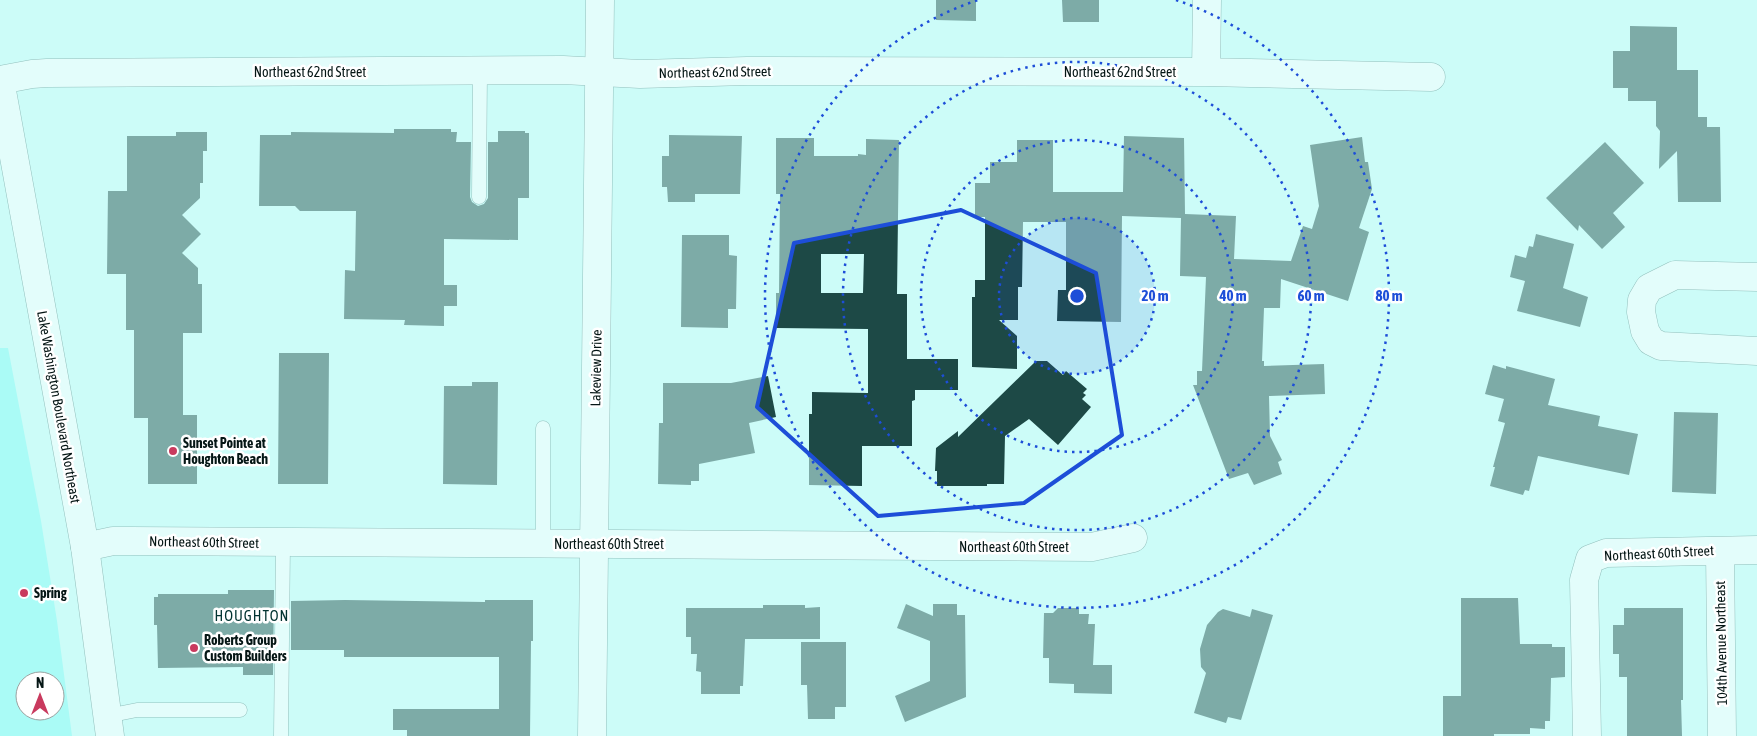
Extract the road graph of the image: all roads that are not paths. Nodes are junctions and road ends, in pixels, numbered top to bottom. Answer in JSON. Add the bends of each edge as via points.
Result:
{"nodes":[{"id":1,"x":600,"y":0,"type":"edge"},
{"id":2,"x":1207,"y":0,"type":"edge"},
{"id":3,"x":480,"y":71,"type":"junction"},
{"id":4,"x":599,"y":72,"type":"junction"},
{"id":5,"x":1206,"y":72,"type":"junction"},
{"id":6,"x":1431,"y":77,"type":"dead end"},
{"id":7,"x":0,"y":80,"type":"edge"},
{"id":8,"x":479,"y":197,"type":"dead end"},
{"id":9,"x":1757,"y":277,"type":"edge"},
{"id":10,"x":1757,"y":351,"type":"edge"},
{"id":11,"x":543,"y":428,"type":"dead end"},
{"id":12,"x":1133,"y":538,"type":"dead end"},
{"id":13,"x":283,"y":542,"type":"junction"},
{"id":14,"x":543,"y":544,"type":"junction"},
{"id":15,"x":594,"y":544,"type":"junction"},
{"id":16,"x":85,"y":547,"type":"junction"},
{"id":17,"x":1757,"y":550,"type":"edge"},
{"id":18,"x":1720,"y":551,"type":"junction"},
{"id":19,"x":240,"y":710,"type":"dead end"},
{"id":20,"x":108,"y":726,"type":"edge"},
{"id":21,"x":281,"y":736,"type":"edge"},
{"id":22,"x":592,"y":736,"type":"edge"},
{"id":23,"x":1587,"y":736,"type":"edge"},
{"id":24,"x":1722,"y":736,"type":"edge"}],
"edges":[{"from":1,"to":4,"type":"street","name":"Lakeview Drive"},
{"from":2,"to":5,"type":"street"},
{"from":3,"to":4,"type":"street","name":"Northeast 62nd Street"},
{"from":3,"to":7,"type":"street","name":"Northeast 62nd Street","via":[[48,73]]},
{"from":3,"to":8,"type":"lane"},
{"from":4,"to":5,"type":"street","name":"Northeast 62nd Street"},
{"from":4,"to":15,"type":"street","name":"Lakeview Drive"},
{"from":5,"to":6,"type":"street","name":"Northeast 62nd Street"},
{"from":7,"to":16,"type":"street","name":"Lake Washington Boulevard Northeast"},
{"from":9,"to":10,"type":"street","via":[[1675,275],[1648,288],[1641,312],[1645,331],[1651,341],[1661,346]]},
{"from":11,"to":14,"type":"lane"},
{"from":12,"to":15,"type":"street","name":"Northeast 60th Street","via":[[1092,547]]},
{"from":13,"to":14,"type":"street","name":"Northeast 60th Street"},
{"from":13,"to":16,"type":"street","name":"Northeast 60th Street","via":[[112,541]]},
{"from":13,"to":21,"type":"lane"},
{"from":14,"to":15,"type":"street","name":"Northeast 60th Street"},
{"from":15,"to":22,"type":"street","name":"Lakeview Drive"},
{"from":16,"to":20,"type":"street","name":"Lake Washington Boulevard Northeast"},
{"from":17,"to":18,"type":"street","name":"Northeast 60th Street"},
{"from":18,"to":23,"type":"street","name":"Northeast 60th Street","via":[[1606,553],[1590,560],[1584,580]]},
{"from":18,"to":24,"type":"street","name":"104th Avenue Northeast"},
{"from":19,"to":20,"type":"lane","via":[[137,710]]}]}
